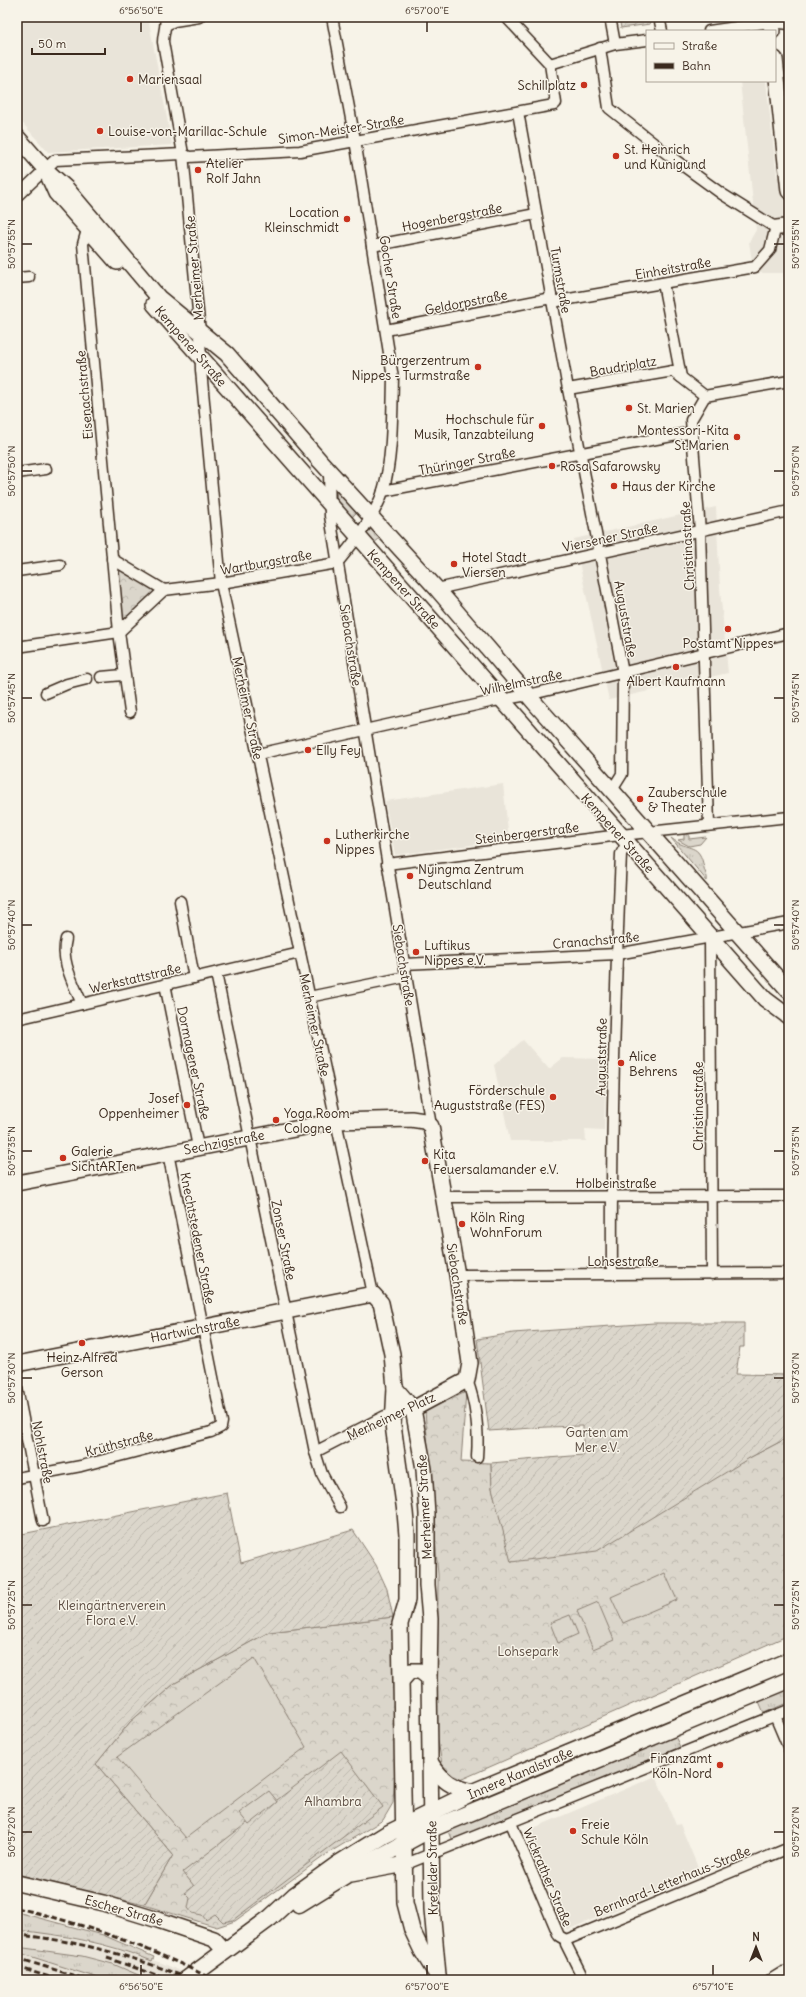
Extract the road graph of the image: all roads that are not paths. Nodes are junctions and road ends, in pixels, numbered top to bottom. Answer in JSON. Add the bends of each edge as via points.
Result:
{"nodes":[{"id":1,"x":199,"y":17,"type":"edge"},
{"id":2,"x":332,"y":17,"type":"edge"},
{"id":3,"x":506,"y":17,"type":"edge"},
{"id":4,"x":610,"y":17,"type":"edge"},
{"id":5,"x":660,"y":17,"type":"edge"},
{"id":6,"x":166,"y":21,"type":"edge"},
{"id":7,"x":771,"y":23,"type":"edge"},
{"id":8,"x":789,"y":24,"type":"edge"},
{"id":9,"x":662,"y":30,"type":"edge"},
{"id":10,"x":717,"y":30,"type":"edge"},
{"id":11,"x":646,"y":40,"type":"edge"},
{"id":12,"x":615,"y":44,"type":"junction"},
{"id":13,"x":600,"y":48,"type":"junction"},
{"id":14,"x":550,"y":64,"type":"junction"},
{"id":15,"x":776,"y":68,"type":"edge"},
{"id":16,"x":518,"y":112,"type":"junction"},
{"id":17,"x":17,"y":137,"type":"edge"},
{"id":18,"x":355,"y":140,"type":"junction"},
{"id":19,"x":183,"y":154,"type":"junction"},
{"id":20,"x":787,"y":163,"type":"edge"},
{"id":21,"x":46,"y":170,"type":"junction"},
{"id":22,"x":789,"y":191,"type":"edge"},
{"id":23,"x":17,"y":196,"type":"edge"},
{"id":24,"x":536,"y":214,"type":"junction"},
{"id":25,"x":789,"y":224,"type":"edge"},
{"id":26,"x":774,"y":228,"type":"junction"},
{"id":27,"x":789,"y":228,"type":"edge"},
{"id":28,"x":87,"y":230,"type":"junction"},
{"id":29,"x":372,"y":246,"type":"junction"},
{"id":30,"x":29,"y":277,"type":"dead end"},
{"id":31,"x":17,"y":278,"type":"edge"},
{"id":32,"x":663,"y":283,"type":"junction"},
{"id":33,"x":551,"y":300,"type":"junction"},
{"id":34,"x":386,"y":330,"type":"junction"},
{"id":35,"x":200,"y":332,"type":"junction"},
{"id":36,"x":202,"y":356,"type":"junction"},
{"id":37,"x":681,"y":377,"type":"junction"},
{"id":38,"x":789,"y":381,"type":"edge"},
{"id":39,"x":568,"y":389,"type":"junction"},
{"id":40,"x":704,"y":396,"type":"junction"},
{"id":41,"x":693,"y":432,"type":"junction"},
{"id":42,"x":580,"y":453,"type":"junction"},
{"id":43,"x":46,"y":470,"type":"dead end"},
{"id":44,"x":329,"y":472,"type":"junction"},
{"id":45,"x":17,"y":473,"type":"edge"},
{"id":46,"x":383,"y":491,"type":"junction"},
{"id":47,"x":329,"y":502,"type":"junction"},
{"id":48,"x":789,"y":511,"type":"edge"},
{"id":49,"x":370,"y":515,"type":"junction"},
{"id":50,"x":700,"y":531,"type":"junction"},
{"id":51,"x":358,"y":536,"type":"junction"},
{"id":52,"x":601,"y":553,"type":"junction"},
{"id":53,"x":112,"y":559,"type":"junction"},
{"id":54,"x":337,"y":563,"type":"junction"},
{"id":55,"x":60,"y":565,"type":"dead end"},
{"id":56,"x":17,"y":571,"type":"edge"},
{"id":57,"x":221,"y":583,"type":"junction"},
{"id":58,"x":437,"y":589,"type":"junction"},
{"id":59,"x":164,"y":590,"type":"junction"},
{"id":60,"x":119,"y":632,"type":"junction"},
{"id":61,"x":789,"y":633,"type":"edge"},
{"id":62,"x":17,"y":647,"type":"edge"},
{"id":63,"x":705,"y":653,"type":"junction"},
{"id":64,"x":623,"y":673,"type":"junction"},
{"id":65,"x":124,"y":675,"type":"junction"},
{"id":66,"x":101,"y":677,"type":"dead end"},
{"id":67,"x":87,"y":679,"type":"dead end"},
{"id":68,"x":46,"y":693,"type":"dead end"},
{"id":69,"x":528,"y":695,"type":"junction"},
{"id":70,"x":504,"y":700,"type":"junction"},
{"id":71,"x":130,"y":712,"type":"dead end"},
{"id":72,"x":365,"y":730,"type":"junction"},
{"id":73,"x":258,"y":754,"type":"junction"},
{"id":74,"x":612,"y":790,"type":"junction"},
{"id":75,"x":789,"y":817,"type":"edge"},
{"id":76,"x":709,"y":825,"type":"junction"},
{"id":77,"x":649,"y":832,"type":"junction"},
{"id":78,"x":623,"y":839,"type":"junction"},
{"id":79,"x":387,"y":864,"type":"junction"},
{"id":80,"x":180,"y":901,"type":"dead end"},
{"id":81,"x":789,"y":924,"type":"edge"},
{"id":82,"x":738,"y":932,"type":"junction"},
{"id":83,"x":710,"y":938,"type":"junction"},
{"id":84,"x":66,"y":939,"type":"dead end"},
{"id":85,"x":300,"y":953,"type":"junction"},
{"id":86,"x":617,"y":954,"type":"junction"},
{"id":87,"x":404,"y":964,"type":"junction"},
{"id":88,"x":216,"y":973,"type":"junction"},
{"id":89,"x":406,"y":977,"type":"junction"},
{"id":90,"x":194,"y":978,"type":"junction"},
{"id":91,"x":164,"y":984,"type":"junction"},
{"id":92,"x":788,"y":989,"type":"edge"},
{"id":93,"x":309,"y":997,"type":"junction"},
{"id":94,"x":771,"y":1003,"type":"junction"},
{"id":95,"x":82,"y":1004,"type":"junction"},
{"id":96,"x":789,"y":1018,"type":"edge"},
{"id":97,"x":17,"y":1019,"type":"edge"},
{"id":98,"x":336,"y":1121,"type":"junction"},
{"id":99,"x":431,"y":1126,"type":"junction"},
{"id":100,"x":250,"y":1137,"type":"junction"},
{"id":101,"x":198,"y":1147,"type":"junction"},
{"id":102,"x":168,"y":1153,"type":"junction"},
{"id":103,"x":17,"y":1183,"type":"edge"},
{"id":104,"x":612,"y":1196,"type":"junction"},
{"id":105,"x":712,"y":1196,"type":"junction"},
{"id":106,"x":789,"y":1196,"type":"edge"},
{"id":107,"x":444,"y":1197,"type":"junction"},
{"id":108,"x":612,"y":1273,"type":"junction"},
{"id":109,"x":789,"y":1273,"type":"edge"},
{"id":110,"x":712,"y":1274,"type":"junction"},
{"id":111,"x":457,"y":1275,"type":"junction"},
{"id":112,"x":373,"y":1294,"type":"junction"},
{"id":113,"x":285,"y":1311,"type":"junction"},
{"id":114,"x":203,"y":1327,"type":"junction"},
{"id":115,"x":17,"y":1364,"type":"edge"},
{"id":116,"x":467,"y":1380,"type":"junction"},
{"id":117,"x":17,"y":1388,"type":"edge"},
{"id":118,"x":395,"y":1388,"type":"junction"},
{"id":119,"x":413,"y":1409,"type":"junction"},
{"id":120,"x":394,"y":1415,"type":"junction"},
{"id":121,"x":222,"y":1422,"type":"joint"},
{"id":122,"x":315,"y":1452,"type":"junction"},
{"id":123,"x":477,"y":1457,"type":"dead end"},
{"id":124,"x":35,"y":1475,"type":"junction"},
{"id":125,"x":17,"y":1478,"type":"edge"},
{"id":126,"x":340,"y":1507,"type":"dead end"},
{"id":127,"x":43,"y":1521,"type":"dead end"},
{"id":128,"x":407,"y":1585,"type":"junction"},
{"id":129,"x":427,"y":1585,"type":"junction"},
{"id":130,"x":789,"y":1661,"type":"edge"},
{"id":131,"x":429,"y":1678,"type":"junction"},
{"id":132,"x":402,"y":1680,"type":"junction"},
{"id":133,"x":789,"y":1680,"type":"edge"},
{"id":134,"x":789,"y":1710,"type":"edge"},
{"id":135,"x":775,"y":1716,"type":"junction"},
{"id":136,"x":789,"y":1749,"type":"edge"},
{"id":137,"x":430,"y":1762,"type":"junction"},
{"id":138,"x":473,"y":1792,"type":"junction"},
{"id":139,"x":431,"y":1811,"type":"junction"},
{"id":140,"x":511,"y":1823,"type":"junction"},
{"id":141,"x":405,"y":1825,"type":"junction"},
{"id":142,"x":431,"y":1829,"type":"junction"},
{"id":143,"x":405,"y":1841,"type":"junction"},
{"id":144,"x":789,"y":1848,"type":"edge"},
{"id":145,"x":432,"y":1854,"type":"junction"},
{"id":146,"x":406,"y":1864,"type":"junction"},
{"id":147,"x":346,"y":1875,"type":"junction"},
{"id":148,"x":17,"y":1883,"type":"edge"},
{"id":149,"x":270,"y":1918,"type":"junction"},
{"id":150,"x":434,"y":1925,"type":"junction"},
{"id":151,"x":412,"y":1930,"type":"junction"},
{"id":152,"x":566,"y":1940,"type":"junction"},
{"id":153,"x":225,"y":1951,"type":"junction"},
{"id":154,"x":789,"y":1972,"type":"edge"},
{"id":155,"x":439,"y":1978,"type":"edge"},
{"id":156,"x":186,"y":1980,"type":"edge"},
{"id":157,"x":584,"y":1980,"type":"edge"},
{"id":158,"x":770,"y":1980,"type":"edge"}],
"edges":[{"from":1,"to":6,"type":"street"},
{"from":2,"to":18,"type":"street","name":"Gocher Straße"},
{"from":3,"to":14,"type":"street"},
{"from":4,"to":12,"type":"street"},
{"from":5,"to":9,"type":"street"},
{"from":6,"to":19,"type":"street","name":"Merheimer Straße","via":[[163,42]]},
{"from":7,"to":8,"type":"street"},
{"from":7,"to":10,"type":"street"},
{"from":11,"to":12,"type":"street"},
{"from":12,"to":13,"type":"street"},
{"from":13,"to":14,"type":"street"},
{"from":13,"to":26,"type":"street","via":[[609,108],[671,157]]},
{"from":14,"to":16,"type":"street","name":"Simon-Meister-Straße","via":[[556,103]]},
{"from":15,"to":20,"type":"street"},
{"from":16,"to":18,"type":"street","name":"Simon-Meister-Straße"},
{"from":16,"to":24,"type":"street","name":"Turmstraße"},
{"from":17,"to":21,"type":"street","name":"Kempener Straße"},
{"from":18,"to":19,"type":"street","name":"Simon-Meister-Straße","via":[[300,151],[189,157]]},
{"from":18,"to":29,"type":"street","name":"Gocher Straße"},
{"from":19,"to":21,"type":"street","name":"Simon-Meister-Straße","via":[[56,160]]},
{"from":19,"to":35,"type":"street","name":"Merheimer Straße"},
{"from":20,"to":22,"type":"street"},
{"from":21,"to":23,"type":"street","name":"Simon-Meister-Straße"},
{"from":21,"to":28,"type":"street","name":"Kempener Straße","via":[[56,194]]},
{"from":21,"to":35,"type":"street","name":"Kempener Straße","via":[[63,184],[159,298]]},
{"from":24,"to":29,"type":"street","name":"Hogenbergstraße"},
{"from":24,"to":33,"type":"street","name":"Turmstraße"},
{"from":25,"to":26,"type":"street"},
{"from":26,"to":27,"type":"street"},
{"from":26,"to":32,"type":"street","name":"Einheitstraße","via":[[770,250],[755,268]]},
{"from":28,"to":36,"type":"street","name":"Kempener Straße"},
{"from":28,"to":53,"type":"street","name":"Eisenachstraße","via":[[83,244]]},
{"from":29,"to":34,"type":"street","name":"Gocher Straße"},
{"from":30,"to":31,"type":"street"},
{"from":32,"to":33,"type":"street","name":"Einheitstraße"},
{"from":32,"to":37,"type":"street"},
{"from":33,"to":34,"type":"street","name":"Geldorpstraße"},
{"from":33,"to":39,"type":"street","name":"Turmstraße"},
{"from":34,"to":46,"type":"street","name":"Gocher Straße","via":[[393,378],[392,413]]},
{"from":35,"to":36,"type":"street","name":"Merheimer Straße"},
{"from":35,"to":44,"type":"street","name":"Kempener Straße","via":[[227,354]]},
{"from":36,"to":47,"type":"street","name":"Kempener Straße"},
{"from":36,"to":57,"type":"street","name":"Merheimer Straße","via":[[201,370]]},
{"from":37,"to":39,"type":"street","name":"Baudriplatz","via":[[673,371]]},
{"from":37,"to":40,"type":"street"},
{"from":38,"to":40,"type":"street"},
{"from":39,"to":42,"type":"street","name":"Turmstraße"},
{"from":40,"to":41,"type":"street","name":"Christinastraße","via":[[691,420]]},
{"from":41,"to":42,"type":"street"},
{"from":41,"to":50,"type":"street","name":"Christinastraße"},
{"from":42,"to":46,"type":"street","name":"Thüringer Straße"},
{"from":42,"to":52,"type":"street","name":"Auguststraße"},
{"from":43,"to":45,"type":"street"},
{"from":44,"to":47,"type":"street","name":"Siebachstraße"},
{"from":44,"to":49,"type":"street","name":"Kempener Straße"},
{"from":46,"to":49,"type":"street","name":"Gocher Straße"},
{"from":47,"to":51,"type":"street","name":"Kempener Straße"},
{"from":47,"to":54,"type":"street","name":"Siebachstraße"},
{"from":48,"to":50,"type":"street","name":"Viersener Straße"},
{"from":49,"to":51,"type":"street","name":"Gocher Straße"},
{"from":49,"to":58,"type":"street","name":"Kempener Straße"},
{"from":50,"to":52,"type":"street","name":"Viersener Straße"},
{"from":50,"to":63,"type":"street","name":"Christinastraße"},
{"from":51,"to":54,"type":"street"},
{"from":51,"to":70,"type":"street","name":"Kempener Straße"},
{"from":52,"to":58,"type":"street","name":"Viersener Straße"},
{"from":52,"to":64,"type":"street","name":"Auguststraße"},
{"from":53,"to":59,"type":"street"},
{"from":53,"to":60,"type":"street","name":"Eisenachstraße"},
{"from":54,"to":57,"type":"street","name":"Wartburgstraße"},
{"from":54,"to":72,"type":"street","name":"Siebachstraße"},
{"from":55,"to":56,"type":"street"},
{"from":57,"to":59,"type":"street","name":"Wartburgstraße"},
{"from":57,"to":73,"type":"street","name":"Merheimer Straße"},
{"from":58,"to":69,"type":"street","name":"Kempener Straße"},
{"from":59,"to":60,"type":"street"},
{"from":60,"to":62,"type":"street"},
{"from":60,"to":65,"type":"street","name":"Eisenachstraße"},
{"from":61,"to":63,"type":"street","name":"Wilhelmstraße"},
{"from":63,"to":64,"type":"street","name":"Wilhelmstraße"},
{"from":63,"to":76,"type":"street","name":"Christinastraße"},
{"from":64,"to":69,"type":"street","name":"Wilhelmstraße"},
{"from":64,"to":74,"type":"street","name":"Auguststraße","via":[[622,774]]},
{"from":65,"to":66,"type":"street"},
{"from":65,"to":71,"type":"street","name":"Eisenachstraße"},
{"from":67,"to":68,"type":"street"},
{"from":69,"to":70,"type":"street","name":"Wilhelmstraße"},
{"from":69,"to":74,"type":"street","name":"Kempener Straße"},
{"from":70,"to":72,"type":"street","name":"Wilhelmstraße"},
{"from":70,"to":78,"type":"street","name":"Kempener Straße"},
{"from":72,"to":73,"type":"street","name":"Wilhelmstraße"},
{"from":72,"to":79,"type":"street","name":"Siebachstraße"},
{"from":73,"to":85,"type":"street","name":"Merheimer Straße"},
{"from":74,"to":77,"type":"street","name":"Kempener Straße"},
{"from":75,"to":76,"type":"street","name":"Steinbergerstraße"},
{"from":76,"to":77,"type":"street","name":"Steinbergerstraße"},
{"from":77,"to":78,"type":"street","name":"Steinbergerstraße"},
{"from":77,"to":82,"type":"street","name":"Kempener Straße"},
{"from":78,"to":79,"type":"street","name":"Steinbergerstraße"},
{"from":78,"to":83,"type":"street","name":"Kempener Straße"},
{"from":78,"to":86,"type":"street","name":"Auguststraße"},
{"from":79,"to":87,"type":"street","name":"Siebachstraße"},
{"from":80,"to":90,"type":"street","name":"Werkstattstraße"},
{"from":81,"to":82,"type":"street","name":"Cranachstraße"},
{"from":82,"to":83,"type":"street","name":"Cranachstraße"},
{"from":82,"to":92,"type":"street","name":"Kempener Straße"},
{"from":83,"to":86,"type":"street","name":"Cranachstraße"},
{"from":83,"to":94,"type":"street","name":"Kempener Straße"},
{"from":83,"to":105,"type":"street","name":"Christinastraße"},
{"from":84,"to":95,"type":"street","name":"Werkstattstraße","via":[[64,958]]},
{"from":85,"to":88,"type":"street","name":"Werkstattstraße"},
{"from":85,"to":93,"type":"street","name":"Merheimer Straße"},
{"from":86,"to":87,"type":"street","name":"Cranachstraße"},
{"from":86,"to":104,"type":"street","name":"Auguststraße"},
{"from":87,"to":89,"type":"street","name":"Siebachstraße"},
{"from":88,"to":90,"type":"street","name":"Werkstattstraße"},
{"from":88,"to":100,"type":"street","name":"Zonser Straße"},
{"from":89,"to":93,"type":"street"},
{"from":89,"to":99,"type":"street","name":"Siebachstraße"},
{"from":90,"to":91,"type":"street","name":"Werkstattstraße"},
{"from":91,"to":95,"type":"street","name":"Werkstattstraße"},
{"from":91,"to":101,"type":"street","name":"Dormagener Straße"},
{"from":92,"to":94,"type":"street","name":"Kempener Straße","via":[[784,996]]},
{"from":93,"to":98,"type":"street","name":"Merheimer Straße"},
{"from":94,"to":96,"type":"street","name":"Kempener Straße"},
{"from":95,"to":97,"type":"street","name":"Werkstattstraße"},
{"from":98,"to":99,"type":"street","name":"Sechzigstraße","via":[[411,1119],[424,1121]]},
{"from":98,"to":100,"type":"street","name":"Sechzigstraße"},
{"from":98,"to":112,"type":"street","name":"Merheimer Straße"},
{"from":99,"to":107,"type":"street","name":"Siebachstraße"},
{"from":100,"to":101,"type":"street","name":"Sechzigstraße"},
{"from":100,"to":113,"type":"street","name":"Zonser Straße"},
{"from":101,"to":102,"type":"street","name":"Sechzigstraße"},
{"from":102,"to":103,"type":"street","name":"Sechzigstraße"},
{"from":102,"to":114,"type":"street","name":"Knechtstedener Straße"},
{"from":104,"to":105,"type":"street","name":"Holbeinstraße"},
{"from":104,"to":107,"type":"street","name":"Holbeinstraße"},
{"from":104,"to":108,"type":"street","name":"Auguststraße"},
{"from":105,"to":106,"type":"street","name":"Holbeinstraße"},
{"from":105,"to":110,"type":"street","name":"Christinastraße"},
{"from":107,"to":111,"type":"street","name":"Siebachstraße"},
{"from":108,"to":110,"type":"street","name":"Lohsestraße"},
{"from":108,"to":111,"type":"street","name":"Lohsestraße"},
{"from":109,"to":110,"type":"street","name":"Lohsestraße"},
{"from":111,"to":116,"type":"street","name":"Siebachstraße","via":[[470,1363]]},
{"from":112,"to":113,"type":"street","name":"Hartwichstraße"},
{"from":112,"to":118,"type":"street","name":"Merheimer Straße","via":[[381,1303],[392,1354]]},
{"from":113,"to":114,"type":"street","name":"Hartwichstraße"},
{"from":113,"to":122,"type":"street","name":"Zonser Straße"},
{"from":114,"to":115,"type":"street","name":"Hartwichstraße"},
{"from":114,"to":121,"type":"street","name":"Knechtstedener Straße"},
{"from":116,"to":119,"type":"street","name":"Merheimer Platz"},
{"from":116,"to":123,"type":"street","name":"Siebachstraße","via":[[475,1408]]},
{"from":117,"to":124,"type":"street","name":"Nohlstraße"},
{"from":118,"to":119,"type":"street"},
{"from":118,"to":120,"type":"street","name":"Merheimer Straße"},
{"from":119,"to":120,"type":"street","name":"Merheimer Platz"},
{"from":119,"to":129,"type":"street","name":"Merheimer Straße","via":[[424,1469]]},
{"from":120,"to":122,"type":"street","name":"Merheimer Platz","via":[[385,1416]]},
{"from":120,"to":128,"type":"street","name":"Merheimer Straße","via":[[397,1464],[405,1512]]},
{"from":121,"to":124,"type":"street","name":"Krüthstraße","via":[[218,1429],[203,1434],[95,1463]]},
{"from":122,"to":126,"type":"street","name":"Zonser Straße","via":[[322,1474]]},
{"from":124,"to":125,"type":"street","name":"Krüthstraße"},
{"from":124,"to":127,"type":"street","name":"Nohlstraße"},
{"from":128,"to":129,"type":"street"},
{"from":128,"to":132,"type":"street","name":"Merheimer Straße","via":[[407,1600],[400,1624]]},
{"from":129,"to":131,"type":"street","name":"Merheimer Straße","via":[[430,1619]]},
{"from":130,"to":138,"type":"main road","name":"Innere Kanalstraße"},
{"from":131,"to":132,"type":"street","via":[[420,1671],[410,1671]]},
{"from":131,"to":137,"type":"street","name":"Merheimer Straße"},
{"from":132,"to":141,"type":"street","name":"Merheimer Straße"},
{"from":133,"to":142,"type":"main road","name":"Innere Kanalstraße"},
{"from":134,"to":135,"type":"street","name":"Innere Kanalstraße"},
{"from":135,"to":136,"type":"street"},
{"from":135,"to":140,"type":"street","name":"Innere Kanalstraße"},
{"from":137,"to":138,"type":"street","via":[[449,1785]]},
{"from":137,"to":139,"type":"street","name":"Merheimer Straße"},
{"from":138,"to":139,"type":"main road","name":"Innere Kanalstraße"},
{"from":139,"to":141,"type":"main road","name":"Innere Kanalstraße"},
{"from":139,"to":142,"type":"street","name":"Krefelder Straße"},
{"from":140,"to":145,"type":"street","name":"Innere Kanalstraße"},
{"from":140,"to":152,"type":"street","name":"Wickrather Straße","via":[[559,1936]]},
{"from":141,"to":143,"type":"street","name":"Krefelder Straße"},
{"from":141,"to":149,"type":"main road","name":"Innere Kanalstraße","via":[[338,1864],[295,1895]]},
{"from":142,"to":143,"type":"main road","name":"Innere Kanalstraße"},
{"from":142,"to":145,"type":"street","name":"Krefelder Straße"},
{"from":143,"to":146,"type":"street","name":"Krefelder Straße"},
{"from":143,"to":147,"type":"main road","name":"Innere Kanalstraße"},
{"from":144,"to":152,"type":"street","name":"Bernhard-Letterhaus-Straße"},
{"from":145,"to":146,"type":"street","name":"Innere Kanalstraße"},
{"from":145,"to":150,"type":"street","name":"Krefelder Straße"},
{"from":146,"to":147,"type":"street","name":"Innere Kanalstraße"},
{"from":146,"to":151,"type":"street","name":"Krefelder Straße","via":[[405,1903]]},
{"from":147,"to":149,"type":"main road","name":"Innere Kanalstraße","via":[[301,1904]]},
{"from":148,"to":153,"type":"street","name":"Escher Straße","via":[[103,1903],[158,1920],[214,1939]]},
{"from":149,"to":153,"type":"main road","name":"Innere Kanalstraße"},
{"from":150,"to":151,"type":"street","name":"Krefelder Straße","via":[[424,1930]]},
{"from":150,"to":155,"type":"street","name":"Krefelder Straße"},
{"from":151,"to":155,"type":"street","name":"Krefelder Straße"},
{"from":152,"to":157,"type":"street","name":"Wickrather Straße"},
{"from":153,"to":156,"type":"main road","name":"Innere Kanalstraße"},
{"from":154,"to":158,"type":"street","via":[[783,1972]]}]}
